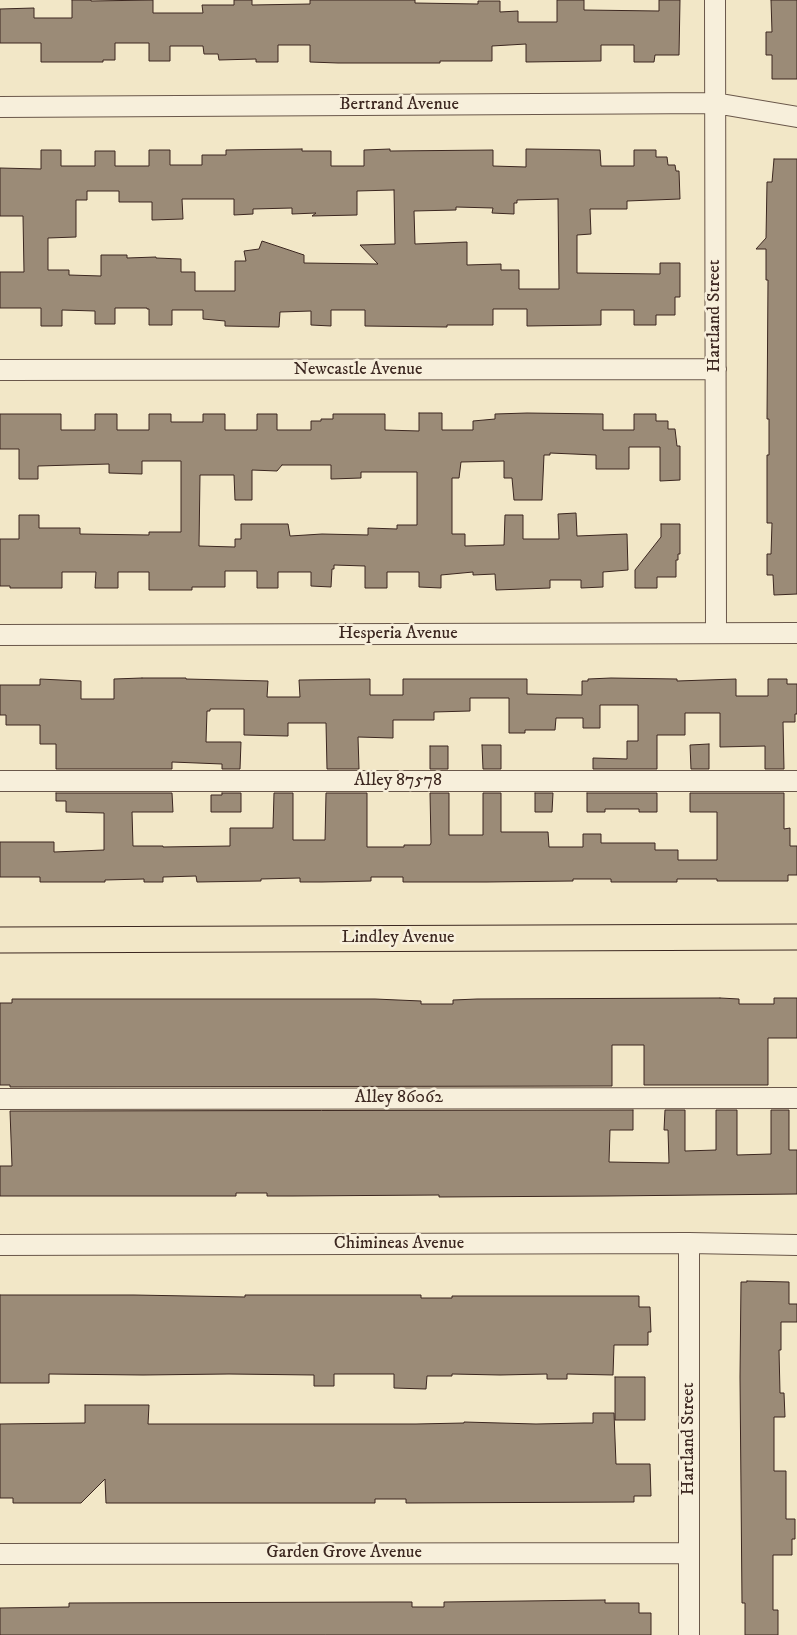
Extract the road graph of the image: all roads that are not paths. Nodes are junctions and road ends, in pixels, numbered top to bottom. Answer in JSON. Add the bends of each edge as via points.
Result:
{"nodes":[{"id":1,"x":715,"y":0,"type":"edge"},
{"id":2,"x":715,"y":103,"type":"junction"},
{"id":3,"x":0,"y":107,"type":"edge"},
{"id":4,"x":797,"y":117,"type":"edge"},
{"id":5,"x":716,"y":369,"type":"junction"},
{"id":6,"x":0,"y":370,"type":"edge"},
{"id":7,"x":716,"y":633,"type":"junction"},
{"id":8,"x":797,"y":633,"type":"edge"},
{"id":9,"x":0,"y":635,"type":"edge"},
{"id":10,"x":0,"y":781,"type":"edge"},
{"id":11,"x":797,"y":781,"type":"edge"},
{"id":12,"x":797,"y":936,"type":"edge"},
{"id":13,"x":0,"y":940,"type":"edge"},
{"id":14,"x":797,"y":1098,"type":"edge"},
{"id":15,"x":0,"y":1099,"type":"edge"},
{"id":16,"x":690,"y":1243,"type":"junction"},
{"id":17,"x":797,"y":1244,"type":"edge"},
{"id":18,"x":0,"y":1245,"type":"edge"},
{"id":19,"x":688,"y":1553,"type":"junction"},
{"id":20,"x":0,"y":1554,"type":"edge"},
{"id":21,"x":689,"y":1635,"type":"edge"}],
"edges":[{"from":1,"to":2,"type":"street","name":"Hartland Street"},
{"from":2,"to":3,"type":"street","name":"Bertrand Avenue"},
{"from":2,"to":4,"type":"street","name":"Bertrand Avenue"},
{"from":2,"to":5,"type":"street","name":"Hartland Street"},
{"from":5,"to":6,"type":"street","name":"Newcastle Avenue"},
{"from":5,"to":7,"type":"street","name":"Hartland Street"},
{"from":7,"to":8,"type":"street","name":"Hesperia Avenue"},
{"from":7,"to":9,"type":"street","name":"Hesperia Avenue"},
{"from":10,"to":11,"type":"street","name":"Alley 87578"},
{"from":12,"to":13,"type":"main road","name":"Lindley Avenue"},
{"from":14,"to":15,"type":"street","name":"Alley 86062"},
{"from":16,"to":17,"type":"street","name":"Chimineas Avenue"},
{"from":16,"to":18,"type":"street","name":"Chimineas Avenue"},
{"from":16,"to":19,"type":"street","name":"Hartland Street"},
{"from":19,"to":20,"type":"street","name":"Garden Grove Avenue"},
{"from":19,"to":21,"type":"street","name":"Hartland Street"}]}
